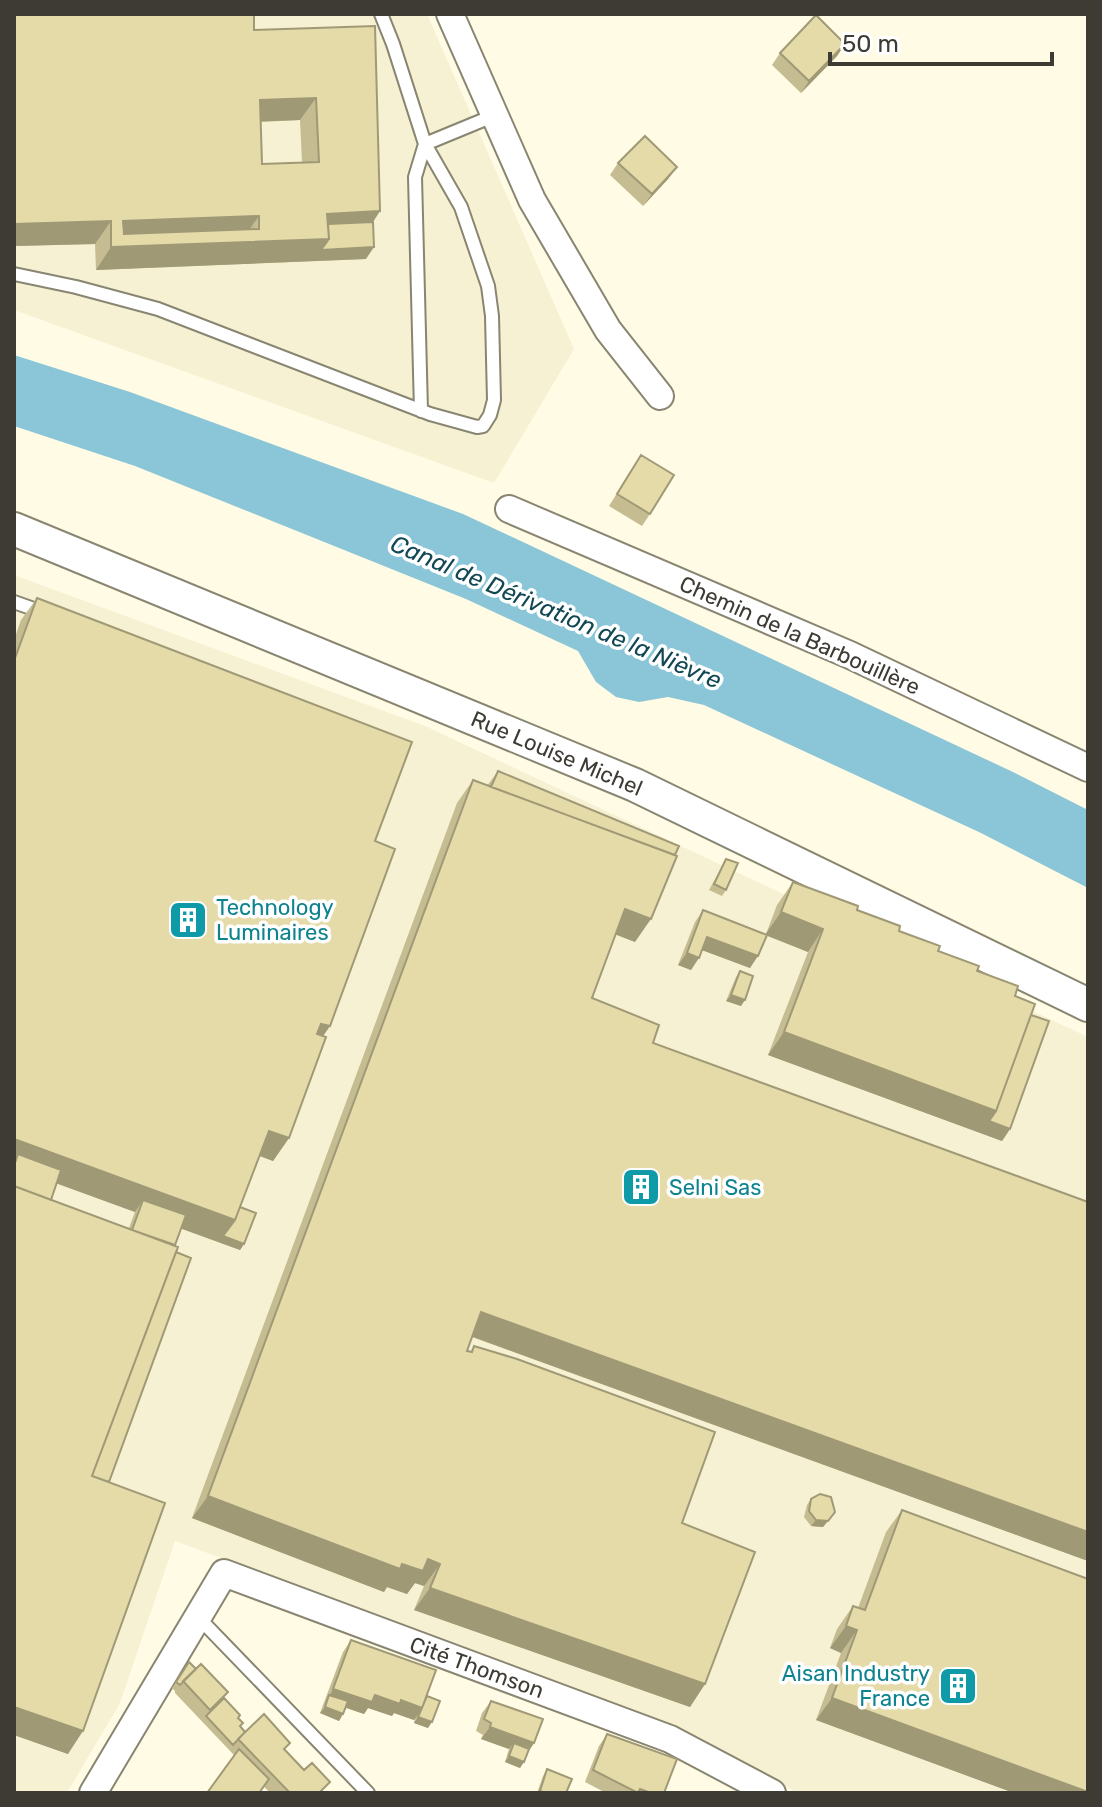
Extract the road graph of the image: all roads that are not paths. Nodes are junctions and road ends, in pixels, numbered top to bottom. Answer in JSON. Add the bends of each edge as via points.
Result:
{"nodes":[{"id":1,"x":381,"y":14,"type":"edge"},
{"id":2,"x":450,"y":14,"type":"edge"},
{"id":3,"x":493,"y":116,"type":"junction"},
{"id":4,"x":425,"y":144,"type":"junction"},
{"id":5,"x":14,"y":274,"type":"edge"},
{"id":6,"x":660,"y":396,"type":"dead end"},
{"id":7,"x":421,"y":411,"type":"junction"},
{"id":8,"x":509,"y":509,"type":"dead end"},
{"id":9,"x":14,"y":529,"type":"edge"},
{"id":10,"x":14,"y":602,"type":"edge"},
{"id":11,"x":58,"y":618,"type":"edge"},
{"id":12,"x":1088,"y":768,"type":"edge"},
{"id":13,"x":1088,"y":1005,"type":"edge"},
{"id":14,"x":198,"y":1617,"type":"junction"},
{"id":15,"x":93,"y":1793,"type":"edge"},
{"id":16,"x":368,"y":1793,"type":"edge"},
{"id":17,"x":772,"y":1793,"type":"edge"}],
"edges":[{"from":1,"to":4,"type":"lane"},
{"from":2,"to":3,"type":"street"},
{"from":3,"to":4,"type":"lane"},
{"from":3,"to":6,"type":"street","via":[[532,200],[608,330]]},
{"from":4,"to":7,"type":"lane","via":[[414,190]]},
{"from":4,"to":7,"type":"lane","via":[[461,207],[488,286],[494,400],[490,415],[477,427]]},
{"from":5,"to":7,"type":"lane","via":[[158,309]]},
{"from":8,"to":12,"type":"street","name":"Chemin de la Barbouillère","via":[[850,655]]},
{"from":9,"to":13,"type":"street","name":"Rue Louise Michel","via":[[635,785]]},
{"from":10,"to":11,"type":"lane"},
{"from":14,"to":15,"type":"street","name":"Cité Thomson"},
{"from":14,"to":16,"type":"lane"},
{"from":14,"to":17,"type":"street","name":"Cité Thomson","via":[[224,1573],[670,1739]]}]}
